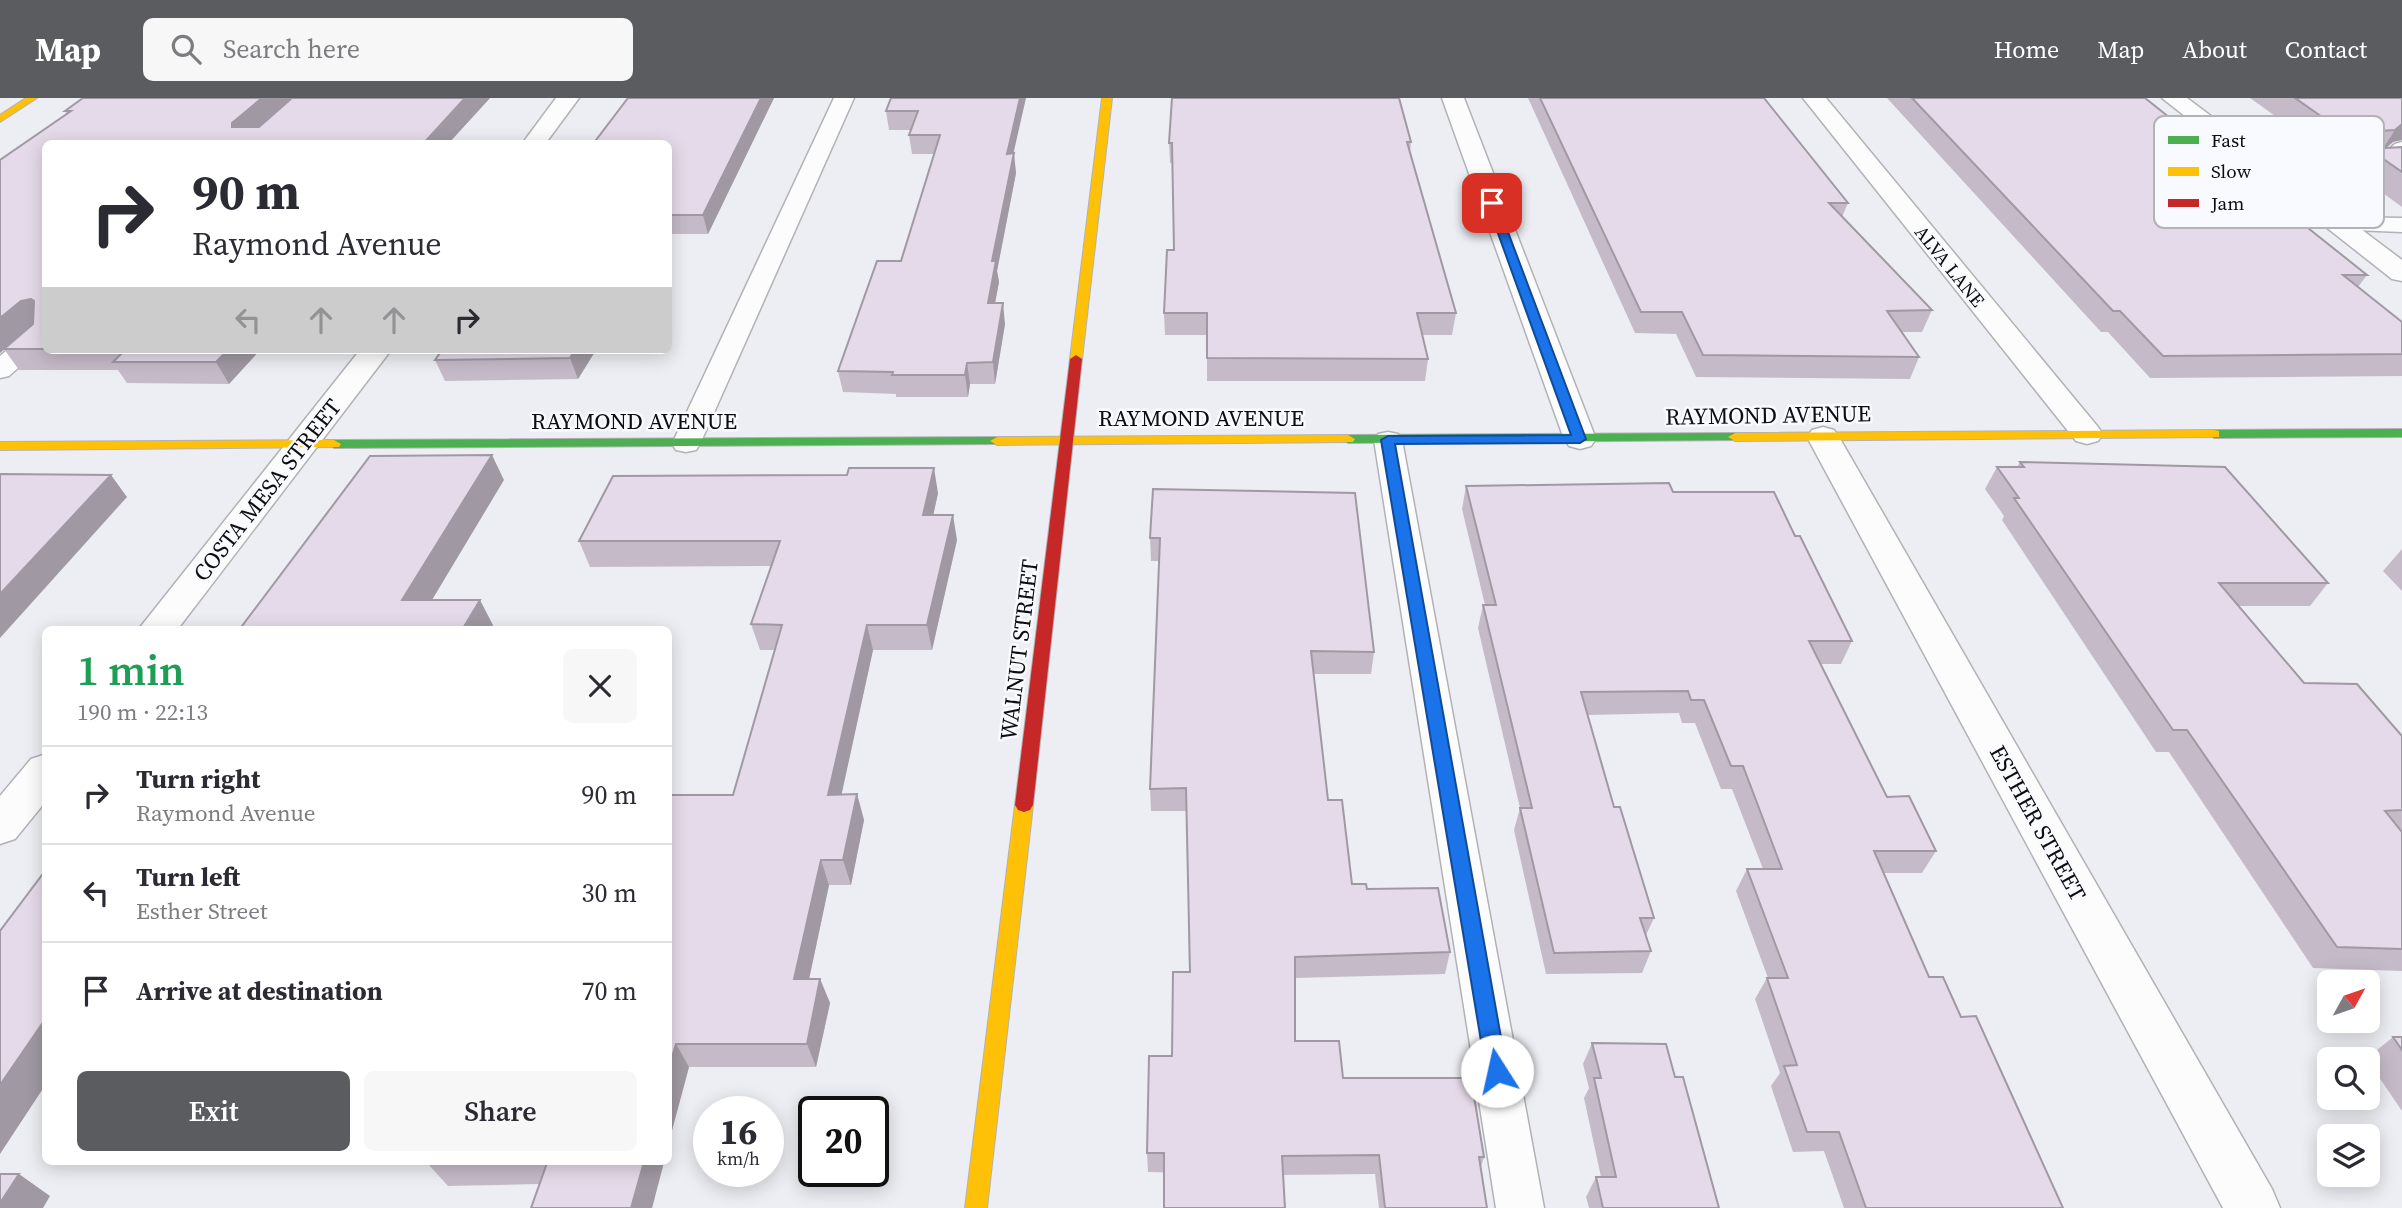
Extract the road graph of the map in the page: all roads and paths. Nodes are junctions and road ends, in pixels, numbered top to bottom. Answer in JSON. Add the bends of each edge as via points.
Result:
{"nodes":[{"id":1,"x":32,"y":98,"type":"edge"},
{"id":2,"x":568,"y":98,"type":"edge"},
{"id":3,"x":844,"y":98,"type":"edge"},
{"id":4,"x":1107,"y":98,"type":"edge"},
{"id":5,"x":1453,"y":98,"type":"edge"},
{"id":6,"x":1814,"y":98,"type":"edge"},
{"id":7,"x":2173,"y":98,"type":"edge"},
{"id":8,"x":2196,"y":116,"type":"edge"},
{"id":9,"x":0,"y":119,"type":"edge"},
{"id":10,"x":536,"y":140,"type":"edge"},
{"id":11,"x":2402,"y":148,"type":"edge"},
{"id":12,"x":2384,"y":162,"type":"edge"},
{"id":13,"x":2384,"y":225,"type":"edge"},
{"id":14,"x":2402,"y":225,"type":"edge"},
{"id":15,"x":2342,"y":228,"type":"edge"},
{"id":16,"x":2402,"y":273,"type":"edge"},
{"id":17,"x":42,"y":333,"type":"edge"},
{"id":18,"x":373,"y":354,"type":"edge"},
{"id":19,"x":0,"y":370,"type":"edge"},
{"id":20,"x":2402,"y":433,"type":"edge"},
{"id":21,"x":2087,"y":434,"type":"junction"},
{"id":22,"x":1823,"y":437,"type":"junction"},
{"id":23,"x":1580,"y":439,"type":"junction"},
{"id":24,"x":1388,"y":440,"type":"junction"},
{"id":25,"x":1066,"y":442,"type":"junction"},
{"id":26,"x":686,"y":444,"type":"junction"},
{"id":27,"x":0,"y":446,"type":"edge"},
{"id":28,"x":304,"y":446,"type":"junction"},
{"id":29,"x":160,"y":626,"type":"edge"},
{"id":30,"x":42,"y":775,"type":"edge"},
{"id":31,"x":0,"y":827,"type":"edge"},
{"id":32,"x":976,"y":1208,"type":"edge"},
{"id":33,"x":1520,"y":1208,"type":"edge"},
{"id":34,"x":2253,"y":1208,"type":"edge"}],
"edges":[{"from":1,"to":9,"type":"street"},
{"from":2,"to":10,"type":"street"},
{"from":3,"to":26,"type":"lane"},
{"from":4,"to":25,"type":"street","name":"WALNUT STREET"},
{"from":5,"to":23,"type":"street"},
{"from":6,"to":21,"type":"street","name":"ALVA LANE"},
{"from":7,"to":8,"type":"street"},
{"from":11,"to":12,"type":"lane"},
{"from":13,"to":14,"type":"lane"},
{"from":15,"to":16,"type":"street"},
{"from":17,"to":19,"type":"lane"},
{"from":18,"to":28,"type":"street","name":"COSTA MESA STREET"},
{"from":20,"to":21,"type":"street","name":"RAYMOND AVENUE"},
{"from":21,"to":22,"type":"street","name":"RAYMOND AVENUE"},
{"from":22,"to":23,"type":"street","name":"RAYMOND AVENUE"},
{"from":22,"to":34,"type":"street","name":"ESTHER STREET"},
{"from":23,"to":24,"type":"street","name":"RAYMOND AVENUE"},
{"from":24,"to":25,"type":"street","name":"RAYMOND AVENUE"},
{"from":24,"to":33,"type":"lane"},
{"from":25,"to":26,"type":"street","name":"RAYMOND AVENUE"},
{"from":25,"to":32,"type":"street","name":"WALNUT STREET"},
{"from":26,"to":28,"type":"street","name":"RAYMOND AVENUE"},
{"from":27,"to":28,"type":"street","name":"RAYMOND AVENUE"},
{"from":28,"to":29,"type":"street","name":"COSTA MESA STREET"},
{"from":30,"to":31,"type":"street"}]}
